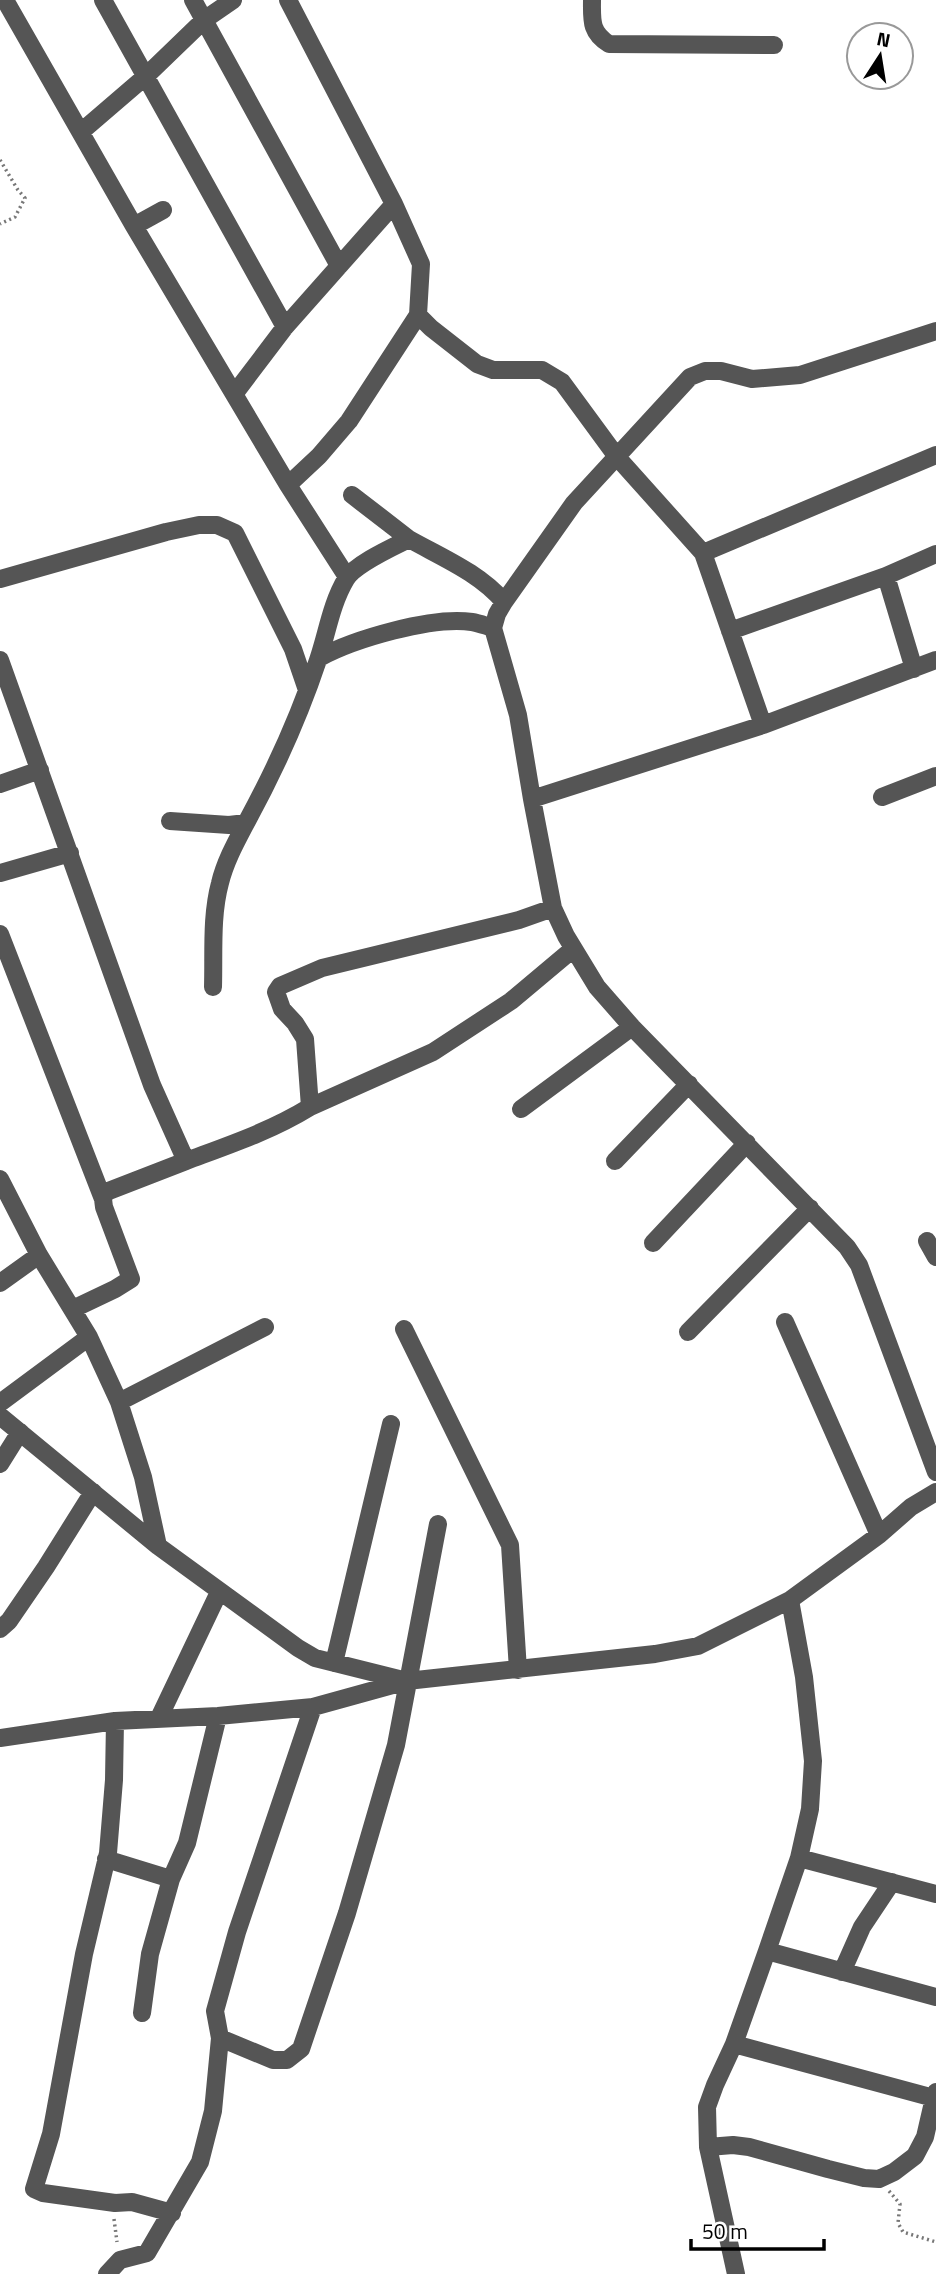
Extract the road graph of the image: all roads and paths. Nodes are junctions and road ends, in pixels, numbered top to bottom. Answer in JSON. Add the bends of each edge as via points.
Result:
{"nodes":[{"id":1,"x":5,"y":0,"type":"edge"},
{"id":2,"x":103,"y":0,"type":"edge"},
{"id":3,"x":193,"y":0,"type":"edge"},
{"id":4,"x":233,"y":0,"type":"edge"},
{"id":5,"x":288,"y":0,"type":"edge"},
{"id":6,"x":592,"y":0,"type":"edge"},
{"id":7,"x":204,"y":20,"type":"junction"},
{"id":8,"x":774,"y":45,"type":"dead end"},
{"id":9,"x":146,"y":76,"type":"junction"},
{"id":10,"x":82,"y":131,"type":"junction"},
{"id":11,"x":0,"y":160,"type":"edge"},
{"id":12,"x":394,"y":204,"type":"junction"},
{"id":13,"x":163,"y":211,"type":"dead end"},
{"id":14,"x":0,"y":224,"type":"edge"},
{"id":15,"x":134,"y":226,"type":"junction"},
{"id":16,"x":339,"y":266,"type":"junction"},
{"id":17,"x":418,"y":315,"type":"junction"},
{"id":18,"x":285,"y":327,"type":"junction"},
{"id":19,"x":936,"y":331,"type":"edge"},
{"id":20,"x":235,"y":393,"type":"junction"},
{"id":21,"x":936,"y":455,"type":"edge"},
{"id":22,"x":617,"y":457,"type":"junction"},
{"id":23,"x":288,"y":485,"type":"junction"},
{"id":24,"x":352,"y":495,"type":"dead end"},
{"id":25,"x":409,"y":539,"type":"junction"},
{"id":26,"x":703,"y":553,"type":"junction"},
{"id":27,"x":936,"y":554,"type":"edge"},
{"id":28,"x":886,"y":576,"type":"junction"},
{"id":29,"x":347,"y":577,"type":"junction"},
{"id":30,"x":0,"y":579,"type":"edge"},
{"id":31,"x":504,"y":602,"type":"junction"},
{"id":32,"x":493,"y":628,"type":"junction"},
{"id":33,"x":730,"y":631,"type":"junction"},
{"id":34,"x":319,"y":658,"type":"junction"},
{"id":35,"x":0,"y":660,"type":"edge"},
{"id":36,"x":936,"y":660,"type":"edge"},
{"id":37,"x":914,"y":669,"type":"junction"},
{"id":38,"x":307,"y":690,"type":"junction"},
{"id":39,"x":763,"y":725,"type":"junction"},
{"id":40,"x":40,"y":770,"type":"junction"},
{"id":41,"x":936,"y":776,"type":"edge"},
{"id":42,"x":0,"y":784,"type":"edge"},
{"id":43,"x":882,"y":797,"type":"dead end"},
{"id":44,"x":532,"y":799,"type":"junction"},
{"id":45,"x":170,"y":821,"type":"dead end"},
{"id":46,"x":246,"y":822,"type":"junction"},
{"id":47,"x":70,"y":853,"type":"junction"},
{"id":48,"x":0,"y":873,"type":"edge"},
{"id":49,"x":553,"y":908,"type":"junction"},
{"id":50,"x":0,"y":934,"type":"edge"},
{"id":51,"x":573,"y":949,"type":"junction"},
{"id":52,"x":213,"y":987,"type":"dead end"},
{"id":53,"x":632,"y":1027,"type":"junction"},
{"id":54,"x":689,"y":1084,"type":"junction"},
{"id":55,"x":310,"y":1107,"type":"junction"},
{"id":56,"x":522,"y":1109,"type":"dead end"},
{"id":57,"x":747,"y":1143,"type":"junction"},
{"id":58,"x":186,"y":1161,"type":"junction"},
{"id":59,"x":615,"y":1161,"type":"dead end"},
{"id":60,"x":0,"y":1179,"type":"edge"},
{"id":61,"x":103,"y":1199,"type":"junction"},
{"id":62,"x":810,"y":1208,"type":"junction"},
{"id":63,"x":653,"y":1243,"type":"dead end"},
{"id":64,"x":39,"y":1255,"type":"junction"},
{"id":65,"x":0,"y":1283,"type":"edge"},
{"id":66,"x":73,"y":1309,"type":"junction"},
{"id":67,"x":785,"y":1322,"type":"dead end"},
{"id":68,"x":265,"y":1327,"type":"dead end"},
{"id":69,"x":404,"y":1329,"type":"dead end"},
{"id":70,"x":688,"y":1332,"type":"dead end"},
{"id":71,"x":89,"y":1337,"type":"junction"},
{"id":72,"x":119,"y":1402,"type":"junction"},
{"id":73,"x":0,"y":1403,"type":"edge"},
{"id":74,"x":0,"y":1416,"type":"edge"},
{"id":75,"x":391,"y":1424,"type":"dead end"},
{"id":76,"x":20,"y":1432,"type":"junction"},
{"id":77,"x":0,"y":1464,"type":"edge"},
{"id":78,"x":936,"y":1472,"type":"edge"},
{"id":79,"x":93,"y":1492,"type":"junction"},
{"id":80,"x":936,"y":1492,"type":"edge"},
{"id":81,"x":438,"y":1524,"type":"dead end"},
{"id":82,"x":879,"y":1535,"type":"junction"},
{"id":83,"x":158,"y":1546,"type":"junction"},
{"id":84,"x":219,"y":1592,"type":"junction"},
{"id":85,"x":790,"y":1600,"type":"junction"},
{"id":86,"x":0,"y":1629,"type":"edge"},
{"id":87,"x":334,"y":1663,"type":"junction"},
{"id":88,"x":518,"y":1670,"type":"junction"},
{"id":89,"x":407,"y":1681,"type":"junction"},
{"id":90,"x":313,"y":1707,"type":"junction"},
{"id":91,"x":218,"y":1716,"type":"junction"},
{"id":92,"x":159,"y":1718,"type":"junction"},
{"id":93,"x":115,"y":1721,"type":"junction"},
{"id":94,"x":0,"y":1738,"type":"edge"},
{"id":95,"x":799,"y":1858,"type":"junction"},
{"id":96,"x":106,"y":1859,"type":"junction"},
{"id":97,"x":170,"y":1879,"type":"junction"},
{"id":98,"x":892,"y":1882,"type":"junction"},
{"id":99,"x":936,"y":1894,"type":"edge"},
{"id":100,"x":767,"y":1951,"type":"junction"},
{"id":101,"x":842,"y":1972,"type":"junction"},
{"id":102,"x":936,"y":1997,"type":"edge"},
{"id":103,"x":142,"y":2013,"type":"dead end"},
{"id":104,"x":220,"y":2038,"type":"junction"},
{"id":105,"x":734,"y":2044,"type":"junction"},
{"id":106,"x":935,"y":2095,"type":"edge"},
{"id":107,"x":708,"y":2147,"type":"junction"},
{"id":108,"x":879,"y":2179,"type":"junction"},
{"id":109,"x":115,"y":2203,"type":"junction"},
{"id":110,"x":172,"y":2213,"type":"junction"},
{"id":111,"x":936,"y":2242,"type":"edge"},
{"id":112,"x":120,"y":2260,"type":"junction"},
{"id":113,"x":107,"y":2274,"type":"edge"},
{"id":114,"x":736,"y":2274,"type":"edge"}],
"edges":[{"from":1,"to":10,"type":"street"},
{"from":2,"to":9,"type":"street"},
{"from":3,"to":7,"type":"street"},
{"from":4,"to":7,"type":"street"},
{"from":5,"to":12,"type":"street"},
{"from":6,"to":8,"type":"street","via":[[598,37],[609,44]]},
{"from":7,"to":9,"type":"street"},
{"from":7,"to":16,"type":"street"},
{"from":9,"to":10,"type":"street"},
{"from":9,"to":18,"type":"street"},
{"from":10,"to":15,"type":"street"},
{"from":11,"to":14,"type":"path","via":[[26,198],[15,217]]},
{"from":12,"to":16,"type":"street"},
{"from":12,"to":17,"type":"street","via":[[421,264]]},
{"from":13,"to":15,"type":"street"},
{"from":15,"to":20,"type":"street"},
{"from":16,"to":18,"type":"street"},
{"from":17,"to":22,"type":"street","via":[[477,364],[493,370],[542,370],[554,375]]},
{"from":17,"to":23,"type":"street","via":[[349,421]]},
{"from":18,"to":20,"type":"street"},
{"from":19,"to":22,"type":"street","via":[[800,375],[752,379],[713,371],[690,377]]},
{"from":20,"to":23,"type":"street"},
{"from":21,"to":26,"type":"street"},
{"from":22,"to":26,"type":"street"},
{"from":22,"to":31,"type":"street","via":[[574,503]]},
{"from":23,"to":29,"type":"street"},
{"from":24,"to":25,"type":"street"},
{"from":25,"to":29,"type":"street"},
{"from":25,"to":31,"type":"street","via":[[479,579]]},
{"from":26,"to":33,"type":"street"},
{"from":27,"to":28,"type":"street"},
{"from":28,"to":33,"type":"street"},
{"from":28,"to":37,"type":"street"},
{"from":29,"to":34,"type":"street"},
{"from":30,"to":38,"type":"street","via":[[166,532],[217,525],[235,533],[293,649]]},
{"from":31,"to":32,"type":"street"},
{"from":32,"to":34,"type":"street","via":[[453,622],[399,630]]},
{"from":32,"to":44,"type":"street","via":[[518,715]]},
{"from":33,"to":39,"type":"street"},
{"from":34,"to":38,"type":"street"},
{"from":35,"to":40,"type":"street"},
{"from":36,"to":37,"type":"street"},
{"from":37,"to":39,"type":"street"},
{"from":38,"to":46,"type":"street"},
{"from":39,"to":44,"type":"street"},
{"from":40,"to":42,"type":"street"},
{"from":40,"to":47,"type":"street"},
{"from":41,"to":43,"type":"street"},
{"from":44,"to":49,"type":"street"},
{"from":45,"to":46,"type":"street"},
{"from":46,"to":52,"type":"street","via":[[219,883]]},
{"from":47,"to":48,"type":"street"},
{"from":47,"to":58,"type":"street","via":[[152,1085]]},
{"from":49,"to":51,"type":"street"},
{"from":49,"to":55,"type":"street","via":[[322,968],[280,986],[276,992],[282,1009],[305,1039]]},
{"from":50,"to":61,"type":"street"},
{"from":51,"to":53,"type":"street","via":[[597,987]]},
{"from":51,"to":55,"type":"street","via":[[511,1001],[433,1052]]},
{"from":53,"to":54,"type":"street"},
{"from":53,"to":56,"type":"street"},
{"from":54,"to":57,"type":"street"},
{"from":54,"to":59,"type":"street"},
{"from":55,"to":58,"type":"street","via":[[253,1136]]},
{"from":57,"to":62,"type":"street"},
{"from":57,"to":63,"type":"street"},
{"from":58,"to":61,"type":"street","via":[[106,1192]]},
{"from":60,"to":64,"type":"street"},
{"from":61,"to":66,"type":"street","via":[[131,1279]]},
{"from":62,"to":70,"type":"street"},
{"from":62,"to":78,"type":"street","via":[[859,1265]]},
{"from":64,"to":65,"type":"street"},
{"from":64,"to":66,"type":"street"},
{"from":66,"to":71,"type":"street"},
{"from":67,"to":82,"type":"street"},
{"from":68,"to":72,"type":"street"},
{"from":69,"to":88,"type":"street","via":[[510,1545]]},
{"from":71,"to":72,"type":"street"},
{"from":71,"to":73,"type":"street"},
{"from":72,"to":83,"type":"street","via":[[143,1477]]},
{"from":74,"to":76,"type":"street"},
{"from":75,"to":87,"type":"street"},
{"from":76,"to":77,"type":"street"},
{"from":76,"to":79,"type":"street"},
{"from":79,"to":83,"type":"street"},
{"from":79,"to":86,"type":"street"},
{"from":80,"to":82,"type":"street"},
{"from":81,"to":89,"type":"street"},
{"from":82,"to":85,"type":"street"},
{"from":83,"to":84,"type":"street"},
{"from":84,"to":87,"type":"street","via":[[298,1648]]},
{"from":84,"to":92,"type":"street"},
{"from":85,"to":88,"type":"street","via":[[698,1646]]},
{"from":85,"to":95,"type":"street","via":[[813,1761],[810,1809]]},
{"from":87,"to":89,"type":"street"},
{"from":88,"to":89,"type":"street"},
{"from":89,"to":90,"type":"street"},
{"from":89,"to":104,"type":"street","via":[[396,1745],[301,2049],[288,2060],[273,2060]]},
{"from":90,"to":91,"type":"street"},
{"from":90,"to":104,"type":"street","via":[[237,1932],[215,2011]]},
{"from":91,"to":92,"type":"street"},
{"from":91,"to":97,"type":"street","via":[[187,1843]]},
{"from":92,"to":93,"type":"street"},
{"from":93,"to":94,"type":"street"},
{"from":93,"to":96,"type":"street"},
{"from":95,"to":98,"type":"street"},
{"from":95,"to":100,"type":"street"},
{"from":96,"to":97,"type":"street"},
{"from":96,"to":109,"type":"street","via":[[51,2134],[34,2189]]},
{"from":97,"to":103,"type":"street","via":[[149,1954]]},
{"from":98,"to":99,"type":"street"},
{"from":98,"to":101,"type":"street","via":[[862,1927]]},
{"from":100,"to":101,"type":"street"},
{"from":100,"to":105,"type":"street"},
{"from":101,"to":102,"type":"street"},
{"from":104,"to":110,"type":"street","via":[[213,2112],[200,2162]]},
{"from":105,"to":106,"type":"street"},
{"from":105,"to":107,"type":"street","via":[[708,2107]]},
{"from":106,"to":108,"type":"street","via":[[925,2137],[915,2156]]},
{"from":107,"to":108,"type":"street","via":[[750,2147]]},
{"from":107,"to":114,"type":"street"},
{"from":108,"to":111,"type":"path","via":[[900,2204],[898,2223],[903,2232]]},
{"from":109,"to":110,"type":"street","via":[[151,2205]]},
{"from":109,"to":112,"type":"path","via":[[112,2210]]},
{"from":110,"to":112,"type":"street","via":[[147,2253]]},
{"from":112,"to":113,"type":"street"}]}
